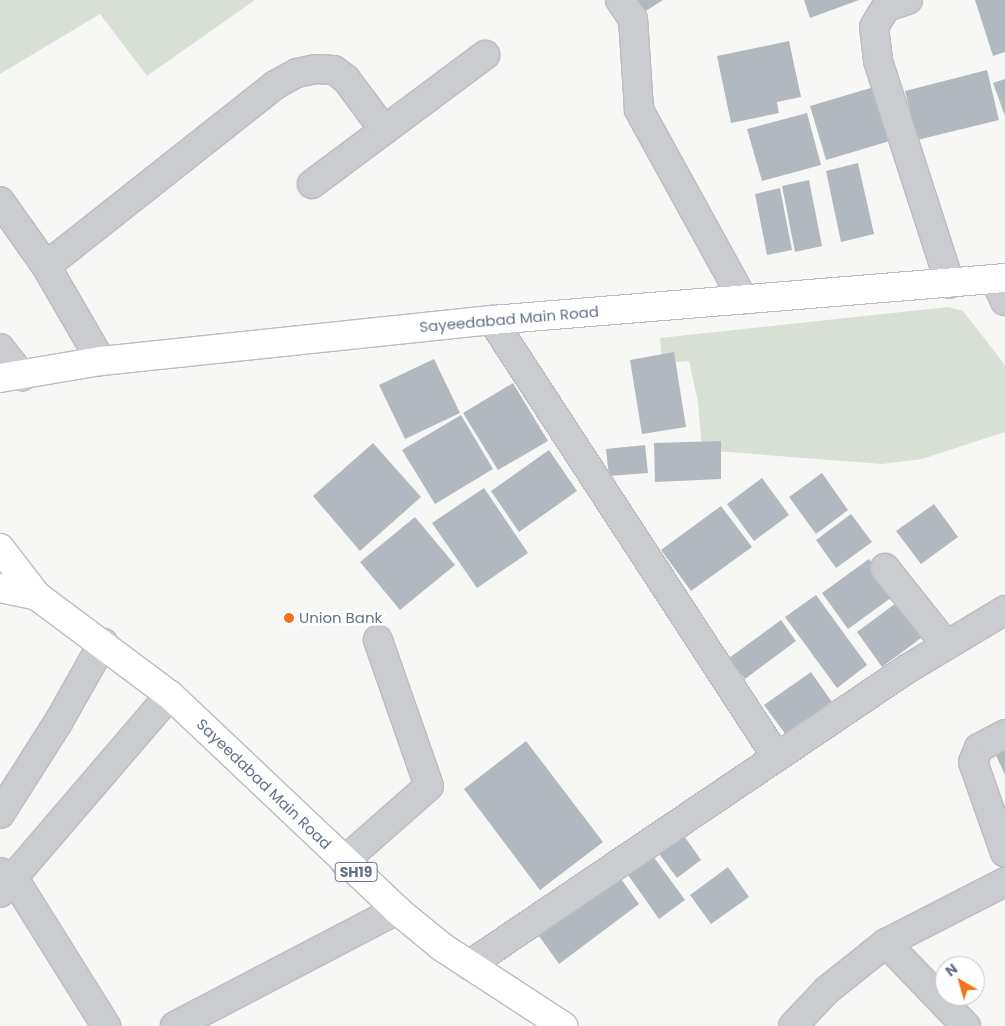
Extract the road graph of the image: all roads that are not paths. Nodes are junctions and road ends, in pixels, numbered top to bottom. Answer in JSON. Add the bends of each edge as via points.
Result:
{"nodes":[{"id":1,"x":620,"y":0,"type":"edge"},
{"id":2,"x":908,"y":0,"type":"edge"},
{"id":3,"x":485,"y":55,"type":"dead end"},
{"id":4,"x":384,"y":130,"type":"junction"},
{"id":5,"x":312,"y":184,"type":"dead end"},
{"id":6,"x":0,"y":201,"type":"edge"},
{"id":7,"x":46,"y":266,"type":"junction"},
{"id":8,"x":950,"y":284,"type":"junction"},
{"id":9,"x":1002,"y":286,"type":"edge"},
{"id":10,"x":743,"y":299,"type":"junction"},
{"id":11,"x":492,"y":320,"type":"junction"},
{"id":12,"x":0,"y":348,"type":"edge"},
{"id":13,"x":101,"y":361,"type":"junction"},
{"id":14,"x":9,"y":379,"type":"edge"},
{"id":15,"x":0,"y":548,"type":"edge"},
{"id":16,"x":885,"y":568,"type":"dead end"},
{"id":17,"x":0,"y":588,"type":"edge"},
{"id":18,"x":36,"y":596,"type":"junction"},
{"id":19,"x":1005,"y":610,"type":"edge"},
{"id":20,"x":378,"y":640,"type":"dead end"},
{"id":21,"x":103,"y":642,"type":"junction"},
{"id":22,"x":946,"y":645,"type":"junction"},
{"id":23,"x":170,"y":695,"type":"junction"},
{"id":24,"x":1005,"y":734,"type":"edge"},
{"id":25,"x":776,"y":756,"type":"junction"},
{"id":26,"x":0,"y":814,"type":"edge"},
{"id":27,"x":1005,"y":853,"type":"edge"},
{"id":28,"x":344,"y":862,"type":"junction"},
{"id":29,"x":4,"y":881,"type":"edge"},
{"id":30,"x":1005,"y":882,"type":"edge"},
{"id":31,"x":397,"y":910,"type":"junction"},
{"id":32,"x":886,"y":943,"type":"junction"},
{"id":33,"x":469,"y":965,"type":"junction"},
{"id":34,"x":106,"y":1026,"type":"edge"},
{"id":35,"x":175,"y":1026,"type":"edge"},
{"id":36,"x":563,"y":1026,"type":"edge"},
{"id":37,"x":793,"y":1026,"type":"edge"},
{"id":38,"x":966,"y":1026,"type":"edge"}],
"edges":[{"from":1,"to":10,"type":"street","via":[[632,20],[639,110]]},
{"from":2,"to":8,"type":"street","via":[[886,7],[874,27],[878,61]]},
{"from":3,"to":4,"type":"street"},
{"from":4,"to":5,"type":"street"},
{"from":4,"to":7,"type":"street","via":[[346,79],[334,70],[316,69],[297,74],[275,86]]},
{"from":6,"to":7,"type":"street"},
{"from":7,"to":13,"type":"street"},
{"from":8,"to":9,"type":"main road","name":"Sayeedabad Main Road"},
{"from":8,"to":10,"type":"main road","name":"Sayeedabad Main Road"},
{"from":10,"to":11,"type":"main road","name":"Sayeedabad Main Road"},
{"from":11,"to":13,"type":"main road","name":"Sayeedabad Main Road"},
{"from":11,"to":25,"type":"street"},
{"from":12,"to":14,"type":"street"},
{"from":13,"to":14,"type":"main road","name":"Sayeedabad Main Road"},
{"from":15,"to":18,"type":"main road","name":"Sayeedabad Main Road","number":"SH19"},
{"from":16,"to":22,"type":"street"},
{"from":17,"to":18,"type":"main road","name":"Sayeedabad Main Road","number":"SH19"},
{"from":18,"to":21,"type":"main road","name":"Sayeedabad Main Road","number":"SH19"},
{"from":19,"to":22,"type":"street"},
{"from":20,"to":28,"type":"street","via":[[429,786]]},
{"from":21,"to":23,"type":"main road","name":"Sayeedabad Main Road","number":"SH19"},
{"from":21,"to":26,"type":"street","via":[[59,721]]},
{"from":22,"to":25,"type":"street"},
{"from":23,"to":28,"type":"main road","name":"Sayeedabad Main Road","number":"SH19"},
{"from":23,"to":29,"type":"street"},
{"from":24,"to":27,"type":"street","via":[[980,748],[973,762]]},
{"from":25,"to":33,"type":"street"},
{"from":28,"to":31,"type":"main road","name":"Sayeedabad Main Road","number":"SH19"},
{"from":29,"to":34,"type":"street"},
{"from":30,"to":32,"type":"street"},
{"from":31,"to":33,"type":"main road","name":"Sayeedabad Main Road","number":"SH19","via":[[442,948]]},
{"from":31,"to":35,"type":"street"},
{"from":32,"to":37,"type":"street","via":[[827,990]]},
{"from":32,"to":38,"type":"street"},
{"from":33,"to":36,"type":"main road","name":"Sayeedabad Main Road","number":"SH19"}]}
